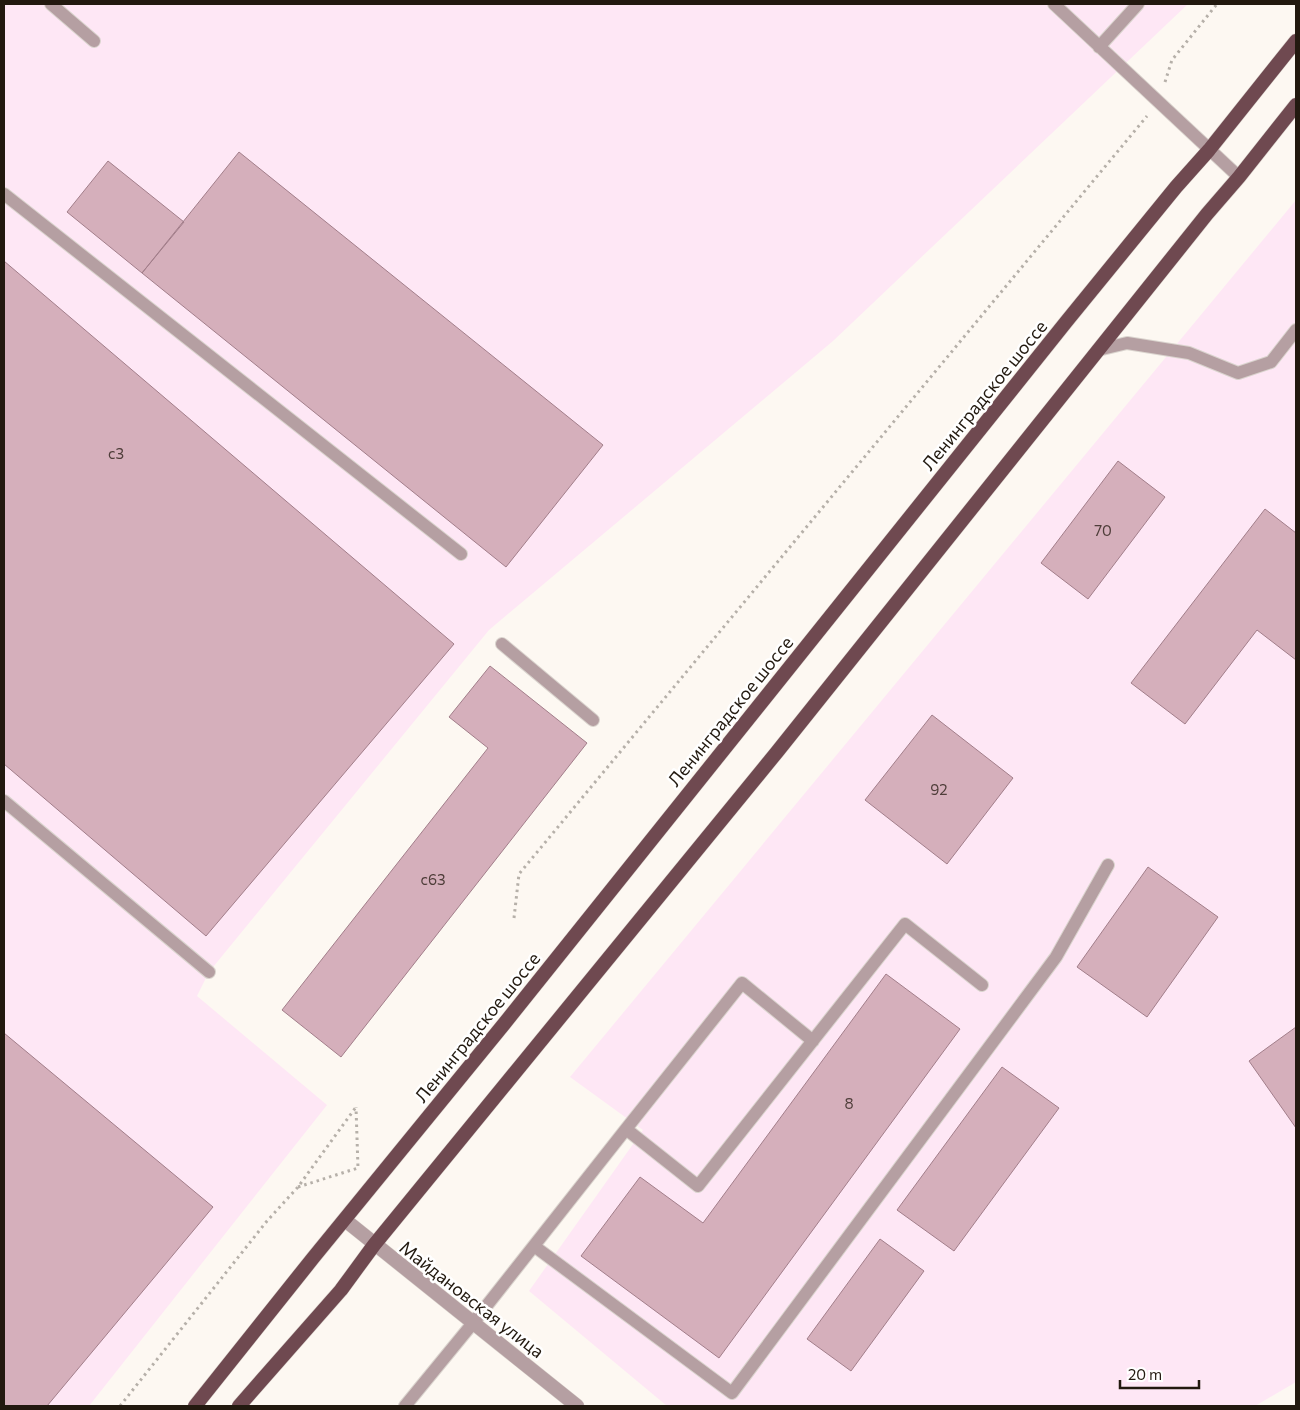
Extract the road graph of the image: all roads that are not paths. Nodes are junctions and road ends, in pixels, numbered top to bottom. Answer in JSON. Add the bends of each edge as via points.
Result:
{"nodes":[{"id":1,"x":51,"y":4,"type":"edge"},
{"id":2,"x":1054,"y":4,"type":"edge"},
{"id":3,"x":1138,"y":4,"type":"edge"},
{"id":4,"x":94,"y":41,"type":"dead end"},
{"id":5,"x":1296,"y":41,"type":"edge"},
{"id":6,"x":1099,"y":47,"type":"junction"},
{"id":7,"x":1296,"y":105,"type":"edge"},
{"id":8,"x":1209,"y":150,"type":"junction"},
{"id":9,"x":1239,"y":177,"type":"junction"},
{"id":10,"x":4,"y":194,"type":"edge"},
{"id":11,"x":1296,"y":330,"type":"edge"},
{"id":12,"x":1098,"y":350,"type":"junction"},
{"id":13,"x":461,"y":554,"type":"dead end"},
{"id":14,"x":502,"y":644,"type":"dead end"},
{"id":15,"x":593,"y":720,"type":"dead end"},
{"id":16,"x":4,"y":801,"type":"edge"},
{"id":17,"x":1108,"y":866,"type":"dead end"},
{"id":18,"x":209,"y":972,"type":"dead end"},
{"id":19,"x":982,"y":985,"type":"dead end"},
{"id":20,"x":814,"y":1040,"type":"junction"},
{"id":21,"x":626,"y":1129,"type":"junction"},
{"id":22,"x":344,"y":1220,"type":"junction"},
{"id":23,"x":374,"y":1245,"type":"junction"},
{"id":24,"x":534,"y":1246,"type":"junction"},
{"id":25,"x":473,"y":1323,"type":"junction"},
{"id":26,"x":195,"y":1406,"type":"edge"},
{"id":27,"x":239,"y":1406,"type":"edge"},
{"id":28,"x":405,"y":1406,"type":"edge"},
{"id":29,"x":577,"y":1406,"type":"edge"}],
"edges":[{"from":1,"to":4,"type":"lane"},
{"from":2,"to":6,"type":"lane"},
{"from":3,"to":6,"type":"lane"},
{"from":5,"to":8,"type":"highway","name":"Ленинградское шоссе"},
{"from":6,"to":8,"type":"lane"},
{"from":7,"to":9,"type":"highway"},
{"from":8,"to":9,"type":"lane"},
{"from":8,"to":22,"type":"highway","name":"Ленинградское шоссе","via":[[1066,322]]},
{"from":9,"to":12,"type":"highway"},
{"from":10,"to":13,"type":"lane"},
{"from":11,"to":12,"type":"lane","via":[[1271,362],[1238,374],[1189,353],[1127,343]]},
{"from":12,"to":23,"type":"highway","via":[[783,744]]},
{"from":14,"to":15,"type":"lane"},
{"from":16,"to":18,"type":"lane"},
{"from":17,"to":24,"type":"lane","via":[[1056,957],[732,1393]]},
{"from":19,"to":20,"type":"lane","via":[[905,924]]},
{"from":20,"to":21,"type":"lane","via":[[698,1186]]},
{"from":20,"to":21,"type":"lane","via":[[742,983]]},
{"from":21,"to":24,"type":"lane"},
{"from":22,"to":23,"type":"street","name":"Майдановская улица"},
{"from":22,"to":26,"type":"highway","name":"Ленинградское шоссе"},
{"from":23,"to":25,"type":"street","name":"Майдановская улица"},
{"from":23,"to":27,"type":"highway","via":[[341,1290]]},
{"from":24,"to":25,"type":"lane"},
{"from":25,"to":28,"type":"lane"},
{"from":25,"to":29,"type":"street","name":"Майдановская улица"}]}
